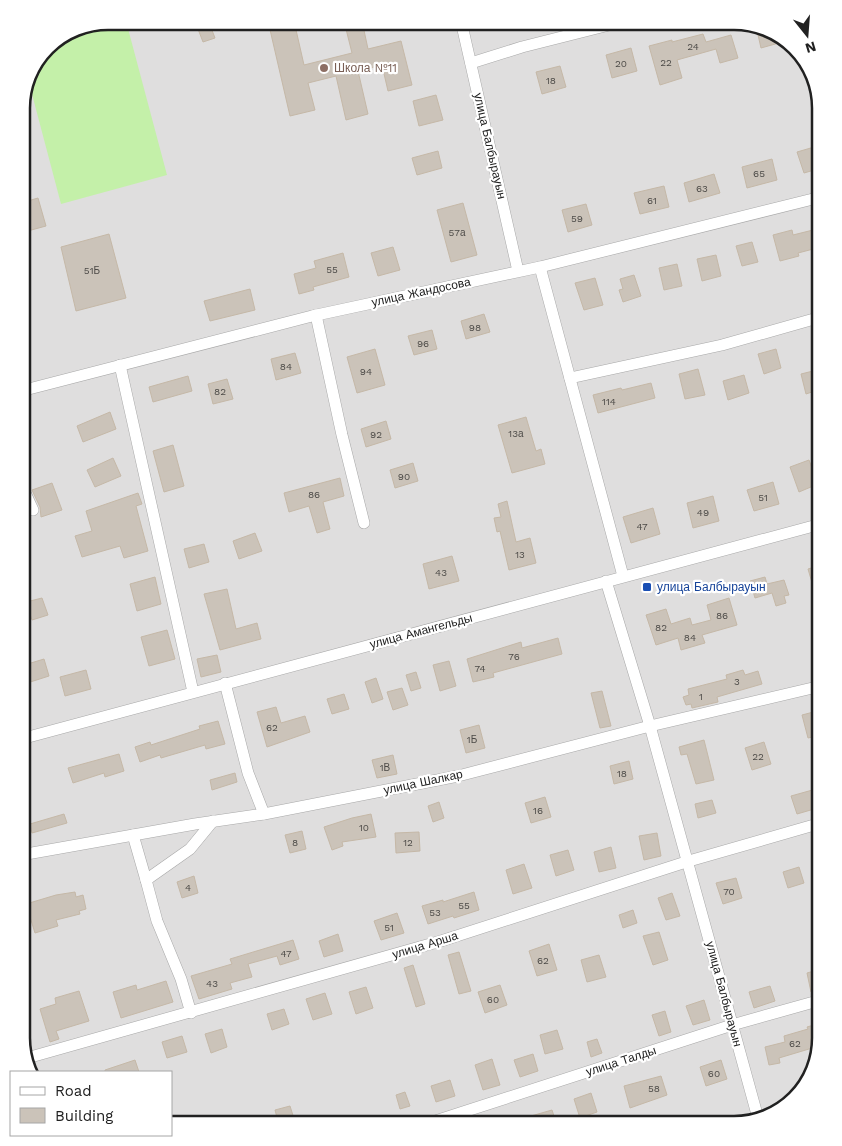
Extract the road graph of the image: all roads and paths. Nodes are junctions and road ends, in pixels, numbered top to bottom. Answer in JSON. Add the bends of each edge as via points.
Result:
{"nodes":[{"id":1,"x":463,"y":30,"type":"edge"},
{"id":2,"x":589,"y":30,"type":"edge"},
{"id":3,"x":471,"y":63,"type":"junction"},
{"id":4,"x":812,"y":199,"type":"edge"},
{"id":5,"x":540,"y":267,"type":"junction"},
{"id":6,"x":518,"y":272,"type":"junction"},
{"id":7,"x":316,"y":315,"type":"junction"},
{"id":8,"x":812,"y":320,"type":"edge"},
{"id":9,"x":120,"y":365,"type":"junction"},
{"id":10,"x":570,"y":378,"type":"junction"},
{"id":11,"x":30,"y":389,"type":"edge"},
{"id":12,"x":30,"y":504,"type":"edge"},
{"id":13,"x":33,"y":510,"type":"dead end"},
{"id":14,"x":364,"y":523,"type":"dead end"},
{"id":15,"x":812,"y":526,"type":"edge"},
{"id":16,"x":623,"y":576,"type":"junction"},
{"id":17,"x":606,"y":581,"type":"junction"},
{"id":18,"x":226,"y":683,"type":"junction"},
{"id":19,"x":812,"y":688,"type":"edge"},
{"id":20,"x":193,"y":692,"type":"junction"},
{"id":21,"x":650,"y":726,"type":"junction"},
{"id":22,"x":30,"y":736,"type":"edge"},
{"id":23,"x":264,"y":814,"type":"junction"},
{"id":24,"x":214,"y":821,"type":"junction"},
{"id":25,"x":812,"y":826,"type":"edge"},
{"id":26,"x":133,"y":835,"type":"junction"},
{"id":27,"x":30,"y":853,"type":"edge"},
{"id":28,"x":689,"y":861,"type":"junction"},
{"id":29,"x":146,"y":880,"type":"junction"},
{"id":30,"x":812,"y":1003,"type":"edge"},
{"id":31,"x":190,"y":1012,"type":"junction"},
{"id":32,"x":732,"y":1025,"type":"junction"},
{"id":33,"x":33,"y":1056,"type":"edge"},
{"id":34,"x":756,"y":1112,"type":"edge"},
{"id":35,"x":451,"y":1116,"type":"edge"}],
"edges":[{"from":1,"to":3,"type":"street","name":"улица Балбырауын"},
{"from":2,"to":3,"type":"street"},
{"from":3,"to":6,"type":"street","name":"улица Балбырауын"},
{"from":4,"to":5,"type":"street","name":"улица Жандосова"},
{"from":5,"to":6,"type":"street","name":"улица Жандосова"},
{"from":5,"to":10,"type":"street"},
{"from":6,"to":7,"type":"street","name":"улица Жандосова"},
{"from":7,"to":9,"type":"street","name":"улица Жандосова"},
{"from":7,"to":14,"type":"street"},
{"from":8,"to":10,"type":"street","via":[[722,346]]},
{"from":9,"to":11,"type":"street","name":"улица Жандосова"},
{"from":9,"to":20,"type":"street"},
{"from":10,"to":16,"type":"street"},
{"from":12,"to":13,"type":"street"},
{"from":15,"to":16,"type":"street","name":"улица Амангельды"},
{"from":16,"to":17,"type":"street","name":"улица Амангельды"},
{"from":17,"to":18,"type":"street","name":"улица Амангельды"},
{"from":17,"to":21,"type":"street","name":"улица Балбырауын"},
{"from":18,"to":20,"type":"street","name":"улица Амангельды"},
{"from":18,"to":23,"type":"street","via":[[246,765]]},
{"from":19,"to":21,"type":"street","name":"улица Шалкар"},
{"from":20,"to":22,"type":"street","name":"улица Амангельды"},
{"from":21,"to":23,"type":"street","name":"улица Шалкар","via":[[458,776]]},
{"from":21,"to":28,"type":"street","name":"улица Балбырауын"},
{"from":23,"to":24,"type":"street","name":"улица Шалкар"},
{"from":24,"to":26,"type":"street","name":"улица Шалкар"},
{"from":24,"to":29,"type":"street","via":[[190,849]]},
{"from":25,"to":28,"type":"street","name":"улица Арша"},
{"from":26,"to":27,"type":"street","name":"улица Шалкар"},
{"from":26,"to":29,"type":"street"},
{"from":28,"to":31,"type":"street","name":"улица Арша","via":[[441,940]]},
{"from":28,"to":32,"type":"street","name":"улица Балбырауын"},
{"from":29,"to":31,"type":"street","via":[[157,921],[181,979]]},
{"from":30,"to":32,"type":"street","name":"улица Талды"},
{"from":31,"to":33,"type":"street","name":"улица Арша"},
{"from":32,"to":34,"type":"street","name":"улица Балбырауын"},
{"from":32,"to":35,"type":"street","name":"улица Талды"}]}
